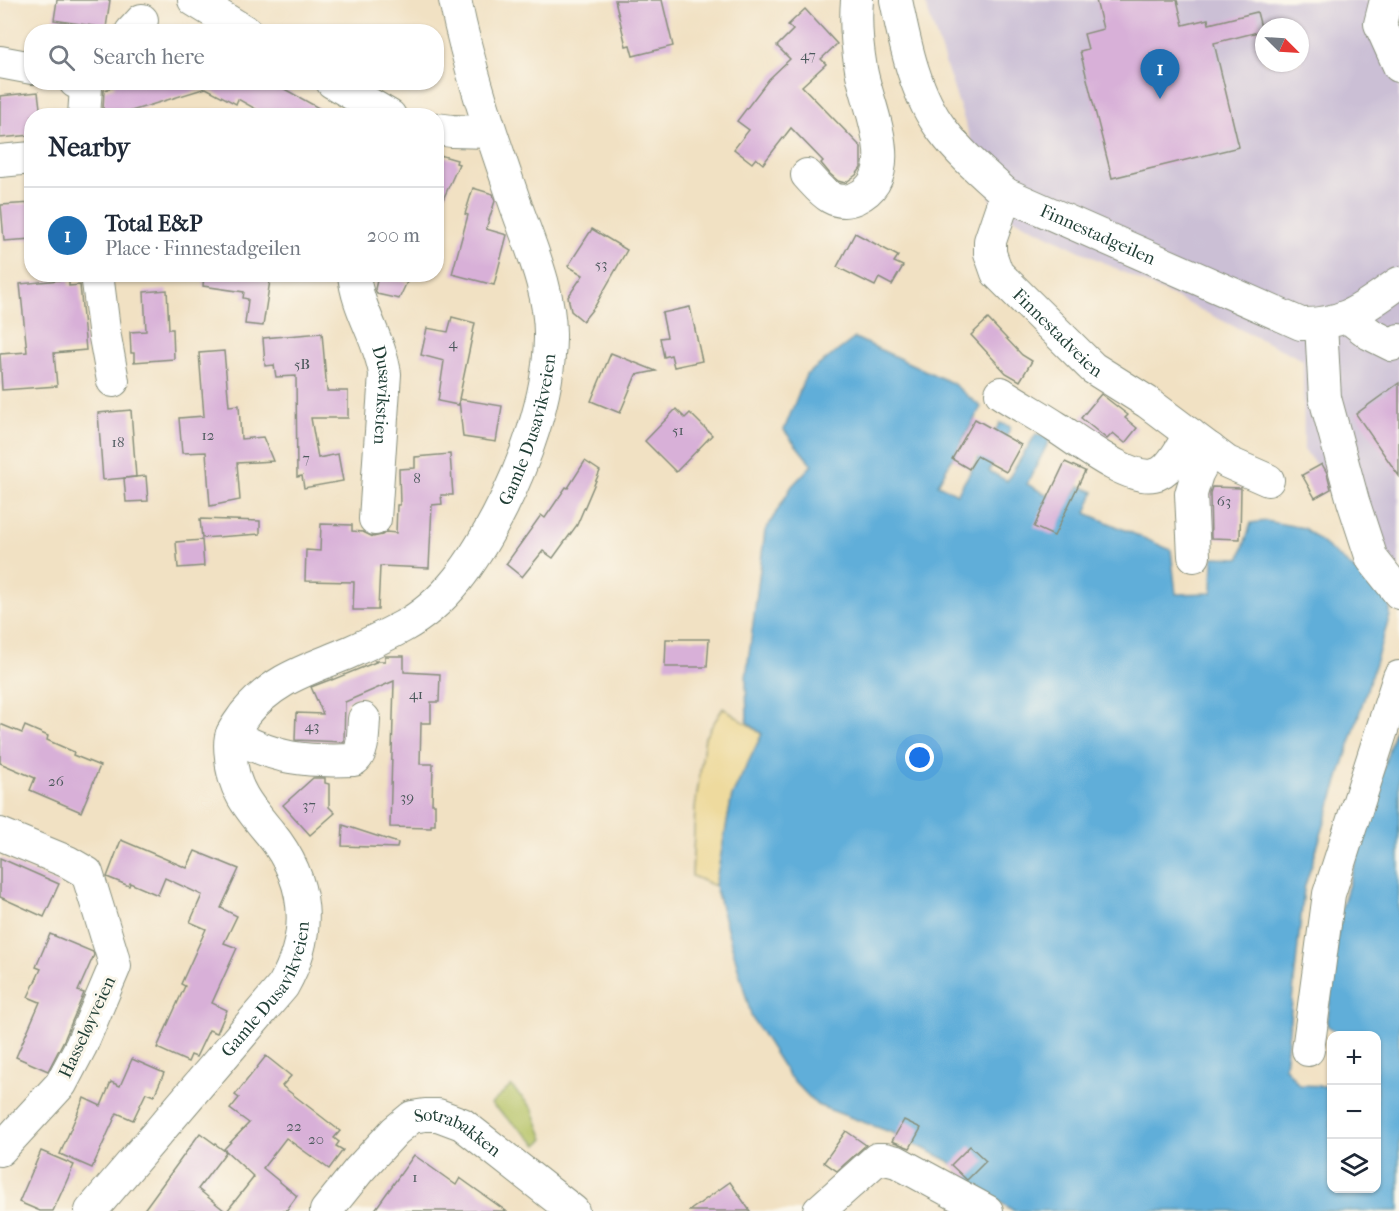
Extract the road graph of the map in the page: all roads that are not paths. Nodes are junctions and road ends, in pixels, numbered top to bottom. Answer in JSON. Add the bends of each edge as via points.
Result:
{"nodes":[{"id":1,"x":194,"y":0,"type":"edge"},
{"id":2,"x":455,"y":0,"type":"edge"},
{"id":3,"x":857,"y":0,"type":"edge"},
{"id":4,"x":896,"y":0,"type":"edge"},
{"id":5,"x":1386,"y":0,"type":"edge"},
{"id":6,"x":233,"y":24,"type":"edge"},
{"id":7,"x":0,"y":62,"type":"edge"},
{"id":8,"x":24,"y":66,"type":"edge"},
{"id":9,"x":1399,"y":66,"type":"edge"},
{"id":10,"x":346,"y":90,"type":"edge"},
{"id":11,"x":376,"y":108,"type":"edge"},
{"id":12,"x":444,"y":130,"type":"edge"},
{"id":13,"x":490,"y":132,"type":"junction"},
{"id":14,"x":24,"y":159,"type":"edge"},
{"id":15,"x":0,"y":162,"type":"edge"},
{"id":16,"x":807,"y":175,"type":"dead end"},
{"id":17,"x":1006,"y":194,"type":"junction"},
{"id":18,"x":99,"y":282,"type":"edge"},
{"id":19,"x":355,"y":282,"type":"edge"},
{"id":20,"x":1399,"y":284,"type":"edge"},
{"id":21,"x":1334,"y":321,"type":"junction"},
{"id":22,"x":1399,"y":340,"type":"edge"},
{"id":23,"x":113,"y":381,"type":"dead end"},
{"id":24,"x":1000,"y":393,"type":"dead end"},
{"id":25,"x":1209,"y":448,"type":"junction"},
{"id":26,"x":1268,"y":480,"type":"dead end"},
{"id":27,"x":375,"y":519,"type":"dead end"},
{"id":28,"x":1194,"y":556,"type":"dead end"},
{"id":29,"x":1399,"y":593,"type":"edge"},
{"id":30,"x":1399,"y":677,"type":"edge"},
{"id":31,"x":364,"y":719,"type":"dead end"},
{"id":32,"x":232,"y":735,"type":"junction"},
{"id":33,"x":0,"y":834,"type":"edge"},
{"id":34,"x":1308,"y":1050,"type":"dead end"},
{"id":35,"x":0,"y":1150,"type":"edge"},
{"id":36,"x":91,"y":1211,"type":"edge"},
{"id":37,"x":326,"y":1211,"type":"edge"},
{"id":38,"x":573,"y":1211,"type":"edge"},
{"id":39,"x":819,"y":1211,"type":"edge"},
{"id":40,"x":987,"y":1211,"type":"edge"}],
"edges":[{"from":1,"to":6,"type":"street"},
{"from":2,"to":13,"type":"street","name":"Gamle Dusavikveien"},
{"from":3,"to":16,"type":"street","via":[[861,70],[880,150],[880,173],[865,192],[844,202],[825,195]]},
{"from":4,"to":17,"type":"street","name":"Finnestadgeilen","via":[[920,90],[942,131]]},
{"from":5,"to":9,"type":"street","via":[[1380,24]]},
{"from":7,"to":8,"type":"street"},
{"from":10,"to":11,"type":"street"},
{"from":12,"to":13,"type":"street"},
{"from":13,"to":32,"type":"street","name":"Gamle Dusavikveien","via":[[546,292],[550,337],[548,366],[532,436],[511,487],[470,563],[429,608],[381,638],[285,679],[256,701]]},
{"from":14,"to":15,"type":"street"},
{"from":17,"to":21,"type":"street","name":"Finnestadgeilen","via":[[1301,324]]},
{"from":17,"to":25,"type":"street","name":"Finnestadveien","via":[[990,241],[998,273],[1093,368]]},
{"from":18,"to":23,"type":"street"},
{"from":19,"to":27,"type":"street","name":"Dusavikstien","via":[[385,374]]},
{"from":20,"to":21,"type":"street"},
{"from":21,"to":22,"type":"street","via":[[1392,345]]},
{"from":21,"to":29,"type":"street","via":[[1325,398],[1371,559]]},
{"from":24,"to":25,"type":"street","via":[[1105,460],[1146,475],[1153,476]]},
{"from":25,"to":26,"type":"street","name":"Finnestadveien"},
{"from":25,"to":28,"type":"street","via":[[1191,494]]},
{"from":30,"to":34,"type":"street","via":[[1329,894]]},
{"from":31,"to":32,"type":"street","via":[[360,752],[354,760],[304,761],[281,757]]},
{"from":32,"to":36,"type":"street","name":"Gamle Dusavikveien","via":[[231,766],[245,804],[283,851],[301,896],[304,923],[299,952],[283,986]]},
{"from":33,"to":35,"type":"street","name":"Hasseløyveien","via":[[87,873],[115,966],[61,1084]]},
{"from":37,"to":38,"type":"street","name":"Sotrabakken","via":[[395,1131],[411,1117],[425,1115],[451,1119],[468,1128]]},
{"from":39,"to":40,"type":"street","via":[[877,1159],[897,1162]]}]}
